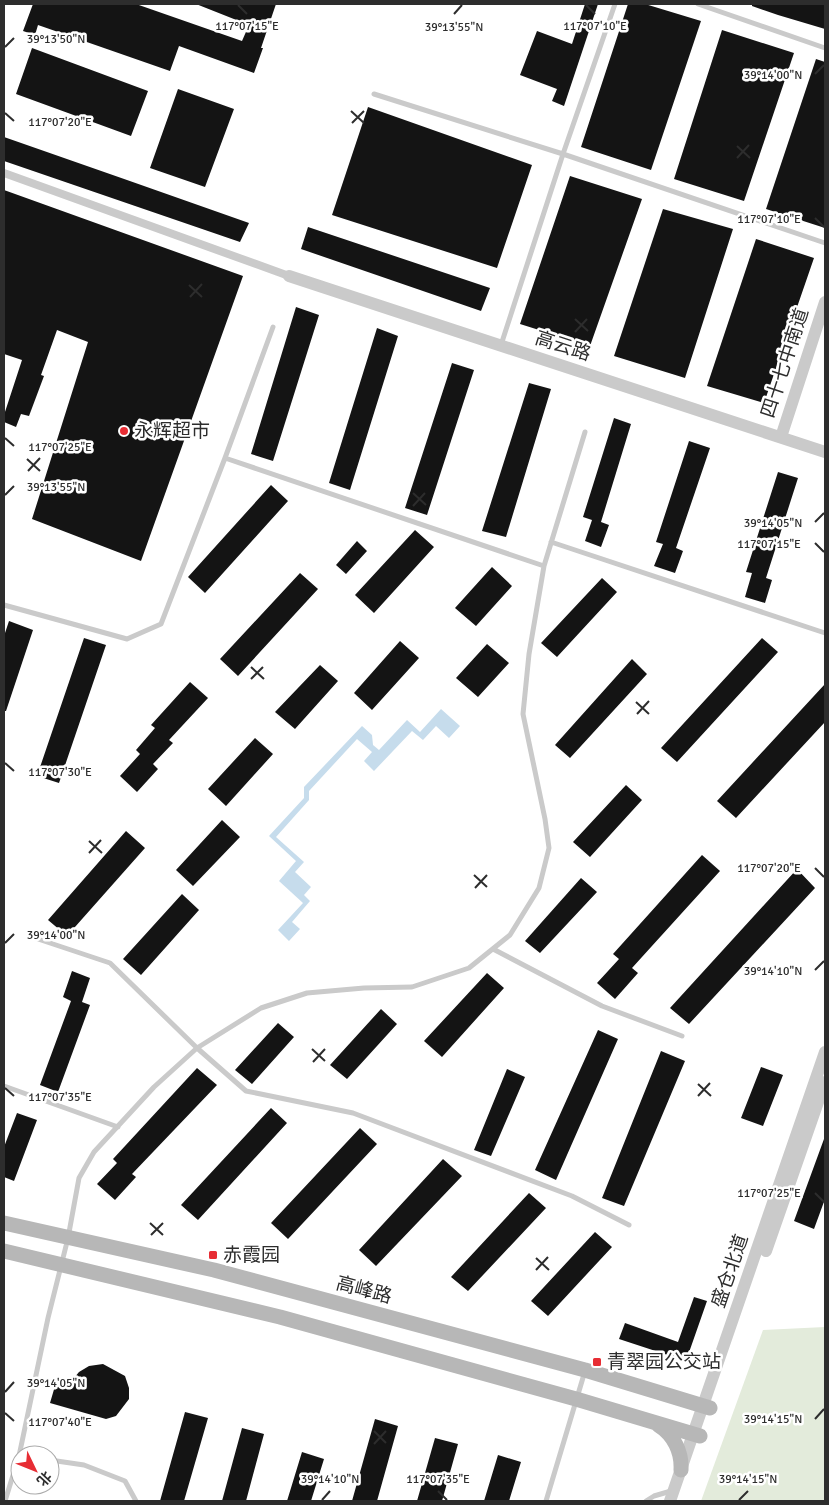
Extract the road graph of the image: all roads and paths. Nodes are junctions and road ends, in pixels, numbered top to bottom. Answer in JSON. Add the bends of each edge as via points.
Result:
{"nodes":[{"id":1,"x":615,"y":4,"type":"edge"},
{"id":2,"x":698,"y":4,"type":"edge"},
{"id":3,"x":825,"y":48,"type":"edge"},
{"id":4,"x":374,"y":94,"type":"dead end"},
{"id":5,"x":562,"y":154,"type":"junction"},
{"id":6,"x":4,"y":173,"type":"edge"},
{"id":7,"x":825,"y":243,"type":"edge"},
{"id":8,"x":289,"y":276,"type":"joint"},
{"id":9,"x":825,"y":302,"type":"edge"},
{"id":10,"x":272,"y":327,"type":"dead end"},
{"id":11,"x":501,"y":345,"type":"junction"},
{"id":12,"x":584,"y":432,"type":"dead end"},
{"id":13,"x":780,"y":437,"type":"junction"},
{"id":14,"x":825,"y":452,"type":"edge"},
{"id":15,"x":225,"y":458,"type":"junction"},
{"id":16,"x":551,"y":542,"type":"junction"},
{"id":17,"x":544,"y":566,"type":"junction"},
{"id":18,"x":4,"y":605,"type":"edge"},
{"id":19,"x":825,"y":633,"type":"edge"},
{"id":20,"x":28,"y":936,"type":"dead end"},
{"id":21,"x":493,"y":949,"type":"junction"},
{"id":22,"x":682,"y":1036,"type":"dead end"},
{"id":23,"x":197,"y":1048,"type":"junction"},
{"id":24,"x":825,"y":1052,"type":"edge"},
{"id":25,"x":825,"y":1082,"type":"edge"},
{"id":26,"x":4,"y":1086,"type":"edge"},
{"id":27,"x":118,"y":1127,"type":"junction"},
{"id":28,"x":4,"y":1223,"type":"edge"},
{"id":29,"x":629,"y":1225,"type":"dead end"},
{"id":30,"x":68,"y":1238,"type":"junction"},
{"id":31,"x":4,"y":1251,"type":"edge"},
{"id":32,"x":61,"y":1264,"type":"junction"},
{"id":33,"x":585,"y":1370,"type":"junction"},
{"id":34,"x":576,"y":1399,"type":"junction"},
{"id":35,"x":707,"y":1407,"type":"junction"},
{"id":36,"x":654,"y":1423,"type":"junction"},
{"id":37,"x":697,"y":1436,"type":"junction"},
{"id":38,"x":21,"y":1445,"type":"edge"},
{"id":39,"x":60,"y":1461,"type":"edge"},
{"id":40,"x":681,"y":1470,"type":"junction"},
{"id":41,"x":10,"y":1485,"type":"edge"},
{"id":42,"x":674,"y":1498,"type":"edge"},
{"id":43,"x":5,"y":1501,"type":"edge"},
{"id":44,"x":136,"y":1501,"type":"edge"},
{"id":45,"x":546,"y":1501,"type":"edge"},
{"id":46,"x":646,"y":1501,"type":"edge"}],
"edges":[{"from":1,"to":5,"type":"lane"},
{"from":2,"to":3,"type":"lane"},
{"from":4,"to":5,"type":"lane"},
{"from":5,"to":7,"type":"lane"},
{"from":5,"to":11,"type":"lane"},
{"from":6,"to":8,"type":"street"},
{"from":8,"to":11,"type":"street","name":"高云路"},
{"from":9,"to":13,"type":"street","name":"四十七中南道"},
{"from":10,"to":15,"type":"lane"},
{"from":11,"to":13,"type":"street","name":"高云路"},
{"from":12,"to":16,"type":"lane"},
{"from":13,"to":14,"type":"street","name":"高云路"},
{"from":15,"to":17,"type":"lane"},
{"from":15,"to":18,"type":"lane","via":[[160,624],[127,639]]},
{"from":16,"to":17,"type":"lane"},
{"from":16,"to":19,"type":"lane"},
{"from":17,"to":21,"type":"lane","via":[[523,714],[550,848],[539,888],[510,935]]},
{"from":20,"to":23,"type":"lane","via":[[110,963]]},
{"from":21,"to":22,"type":"lane","via":[[602,1006]]},
{"from":21,"to":23,"type":"lane","via":[[469,968],[412,987],[307,993],[261,1008]]},
{"from":23,"to":27,"type":"lane","via":[[154,1087]]},
{"from":23,"to":29,"type":"lane","via":[[246,1091],[353,1113],[572,1196]]},
{"from":24,"to":35,"type":"street","name":"盛仓北道"},
{"from":25,"to":35,"type":"street","name":"盛仓北道"},
{"from":26,"to":27,"type":"lane"},
{"from":27,"to":30,"type":"lane","via":[[94,1152],[79,1178]]},
{"from":28,"to":30,"type":"main road","name":"高峰路"},
{"from":30,"to":32,"type":"lane"},
{"from":30,"to":33,"type":"main road","name":"高峰路","via":[[214,1270]]},
{"from":31,"to":32,"type":"main road"},
{"from":32,"to":34,"type":"main road","via":[[280,1317]]},
{"from":32,"to":38,"type":"lane"},
{"from":33,"to":34,"type":"lane"},
{"from":33,"to":35,"type":"main road","name":"高峰路"},
{"from":34,"to":36,"type":"main road"},
{"from":34,"to":45,"type":"lane"},
{"from":35,"to":37,"type":"street","name":"盛仓北道"},
{"from":36,"to":37,"type":"main road"},
{"from":36,"to":40,"type":"main road","via":[[664,1429],[676,1444]]},
{"from":37,"to":40,"type":"street","name":"盛仓北道"},
{"from":37,"to":42,"type":"street","name":"盛仓北道"},
{"from":39,"to":44,"type":"lane","via":[[84,1465],[125,1481]]},
{"from":40,"to":42,"type":"street","name":"盛仓北道"},
{"from":41,"to":43,"type":"lane"},
{"from":42,"to":46,"type":"lane","via":[[654,1496]]}]}
